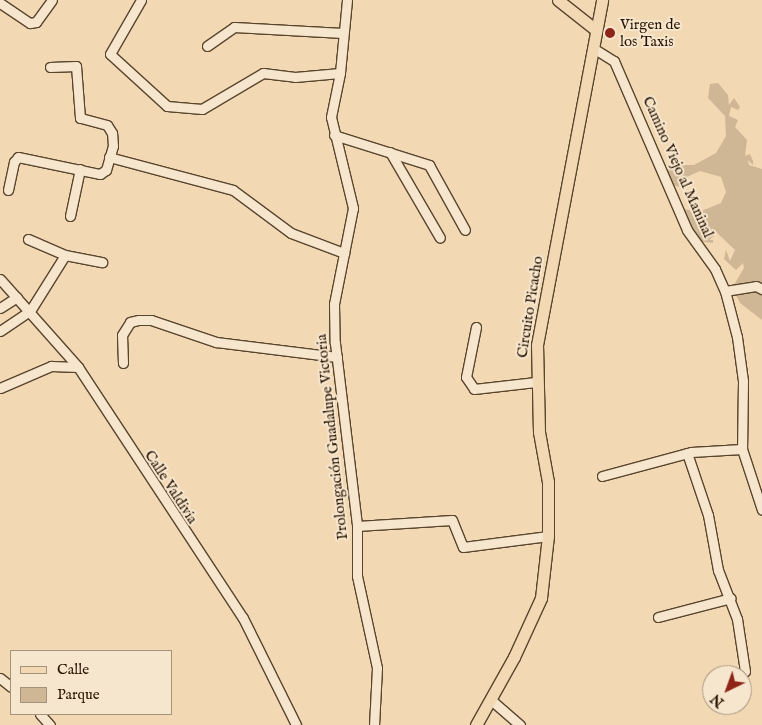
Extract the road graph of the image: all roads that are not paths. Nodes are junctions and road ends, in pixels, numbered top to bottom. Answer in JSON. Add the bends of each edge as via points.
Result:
{"nodes":[{"id":1,"x":52,"y":0,"type":"edge"},
{"id":2,"x":141,"y":0,"type":"edge"},
{"id":3,"x":347,"y":0,"type":"edge"},
{"id":4,"x":558,"y":0,"type":"edge"},
{"id":5,"x":602,"y":0,"type":"edge"},
{"id":6,"x":0,"y":3,"type":"edge"},
{"id":7,"x":596,"y":30,"type":"junction"},
{"id":8,"x":343,"y":33,"type":"junction"},
{"id":9,"x":207,"y":46,"type":"dead end"},
{"id":10,"x":593,"y":48,"type":"junction"},
{"id":11,"x":50,"y":67,"type":"dead end"},
{"id":12,"x":340,"y":73,"type":"junction"},
{"id":13,"x":334,"y":135,"type":"junction"},
{"id":14,"x":390,"y":152,"type":"junction"},
{"id":15,"x":109,"y":157,"type":"junction"},
{"id":16,"x":80,"y":169,"type":"junction"},
{"id":17,"x":8,"y":190,"type":"dead end"},
{"id":18,"x":70,"y":216,"type":"dead end"},
{"id":19,"x":464,"y":230,"type":"dead end"},
{"id":20,"x":440,"y":238,"type":"dead end"},
{"id":21,"x":28,"y":239,"type":"dead end"},
{"id":22,"x":344,"y":253,"type":"junction"},
{"id":23,"x":65,"y":255,"type":"junction"},
{"id":24,"x":102,"y":262,"type":"dead end"},
{"id":25,"x":0,"y":279,"type":"edge"},
{"id":26,"x":762,"y":289,"type":"edge"},
{"id":27,"x":725,"y":291,"type":"junction"},
{"id":28,"x":18,"y":297,"type":"junction"},
{"id":29,"x":0,"y":308,"type":"edge"},
{"id":30,"x":30,"y":311,"type":"junction"},
{"id":31,"x":476,"y":328,"type":"dead end"},
{"id":32,"x":0,"y":331,"type":"edge"},
{"id":33,"x":336,"y":358,"type":"junction"},
{"id":34,"x":123,"y":363,"type":"dead end"},
{"id":35,"x":78,"y":367,"type":"junction"},
{"id":36,"x":536,"y":382,"type":"junction"},
{"id":37,"x":0,"y":388,"type":"edge"},
{"id":38,"x":742,"y":448,"type":"junction"},
{"id":39,"x":687,"y":453,"type":"junction"},
{"id":40,"x":602,"y":476,"type":"dead end"},
{"id":41,"x":759,"y":497,"type":"edge"},
{"id":42,"x":762,"y":510,"type":"edge"},
{"id":43,"x":357,"y":526,"type":"junction"},
{"id":44,"x":548,"y":536,"type":"junction"},
{"id":45,"x":730,"y":598,"type":"junction"},
{"id":46,"x":658,"y":617,"type":"dead end"},
{"id":47,"x":745,"y":665,"type":"edge"},
{"id":48,"x":0,"y":678,"type":"edge"},
{"id":49,"x":10,"y":686,"type":"edge"},
{"id":50,"x":490,"y":700,"type":"junction"},
{"id":51,"x":41,"y":715,"type":"edge"},
{"id":52,"x":50,"y":725,"type":"edge"},
{"id":53,"x":296,"y":725,"type":"edge"},
{"id":54,"x":374,"y":725,"type":"edge"},
{"id":55,"x":476,"y":725,"type":"edge"},
{"id":56,"x":520,"y":725,"type":"edge"}],
"edges":[{"from":1,"to":6,"type":"street","via":[[36,22],[30,24]]},
{"from":2,"to":12,"type":"street","via":[[110,54],[167,106],[184,110],[202,109],[263,73],[295,76]]},
{"from":3,"to":8,"type":"street","name":"Prolongación Guadalupe Victoria"},
{"from":4,"to":7,"type":"main road"},
{"from":5,"to":7,"type":"main road","name":"Circuito Picacho"},
{"from":7,"to":10,"type":"main road","name":"Circuito Picacho"},
{"from":8,"to":9,"type":"street","via":[[234,27]]},
{"from":8,"to":12,"type":"street","name":"Prolongación Guadalupe Victoria"},
{"from":10,"to":27,"type":"street","name":"Camino Viejo al Maninal","via":[[614,60],[687,230],[715,269]]},
{"from":10,"to":36,"type":"main road","name":"Circuito Picacho","via":[[545,298],[537,345]]},
{"from":11,"to":15,"type":"street","via":[[76,66],[80,118],[107,125],[112,133]]},
{"from":12,"to":13,"type":"street","name":"Prolongación Guadalupe Victoria","via":[[331,117]]},
{"from":13,"to":14,"type":"street"},
{"from":13,"to":22,"type":"street","name":"Prolongación Guadalupe Victoria","via":[[353,208]]},
{"from":14,"to":19,"type":"street","via":[[429,165]]},
{"from":14,"to":20,"type":"street"},
{"from":15,"to":16,"type":"street","via":[[104,173]]},
{"from":15,"to":22,"type":"street","via":[[233,190],[291,233]]},
{"from":16,"to":17,"type":"street","via":[[18,157]]},
{"from":16,"to":18,"type":"street"},
{"from":21,"to":23,"type":"street"},
{"from":22,"to":33,"type":"street","name":"Prolongación Guadalupe Victoria","via":[[334,304]]},
{"from":23,"to":24,"type":"street"},
{"from":23,"to":30,"type":"street"},
{"from":25,"to":28,"type":"street","name":"Calle Valdivia"},
{"from":26,"to":27,"type":"street","via":[[756,286]]},
{"from":27,"to":38,"type":"street","name":"Camino Viejo al Maninal","via":[[737,337],[742,381]]},
{"from":28,"to":29,"type":"street"},
{"from":28,"to":30,"type":"street","name":"Calle Valdivia"},
{"from":30,"to":32,"type":"street"},
{"from":30,"to":35,"type":"street","name":"Calle Valdivia"},
{"from":31,"to":36,"type":"street","via":[[466,377],[474,389]]},
{"from":33,"to":34,"type":"street","via":[[216,342],[151,320],[139,320],[130,322],[122,335]]},
{"from":33,"to":43,"type":"street","name":"Prolongación Guadalupe Victoria"},
{"from":35,"to":37,"type":"street","via":[[51,366]]},
{"from":35,"to":53,"type":"street","name":"Calle Valdivia","via":[[243,618]]},
{"from":36,"to":44,"type":"main road","name":"Circuito Picacho","via":[[539,432],[548,482]]},
{"from":38,"to":39,"type":"street"},
{"from":38,"to":41,"type":"street","name":"Camino Viejo al Maninal"},
{"from":39,"to":40,"type":"street"},
{"from":39,"to":45,"type":"street","via":[[708,516],[718,570]]},
{"from":41,"to":42,"type":"street","name":"Camino Viejo al Maninal"},
{"from":43,"to":44,"type":"street","via":[[452,520],[463,547]]},
{"from":43,"to":54,"type":"street","name":"Prolongación Guadalupe Victoria","via":[[356,576],[377,668]]},
{"from":44,"to":50,"type":"main road","name":"Circuito Picacho","via":[[541,598],[514,658]]},
{"from":45,"to":46,"type":"street"},
{"from":45,"to":47,"type":"street"},
{"from":48,"to":49,"type":"street"},
{"from":50,"to":55,"type":"main road","name":"Circuito Picacho"},
{"from":50,"to":56,"type":"street"},
{"from":51,"to":52,"type":"street"}]}
